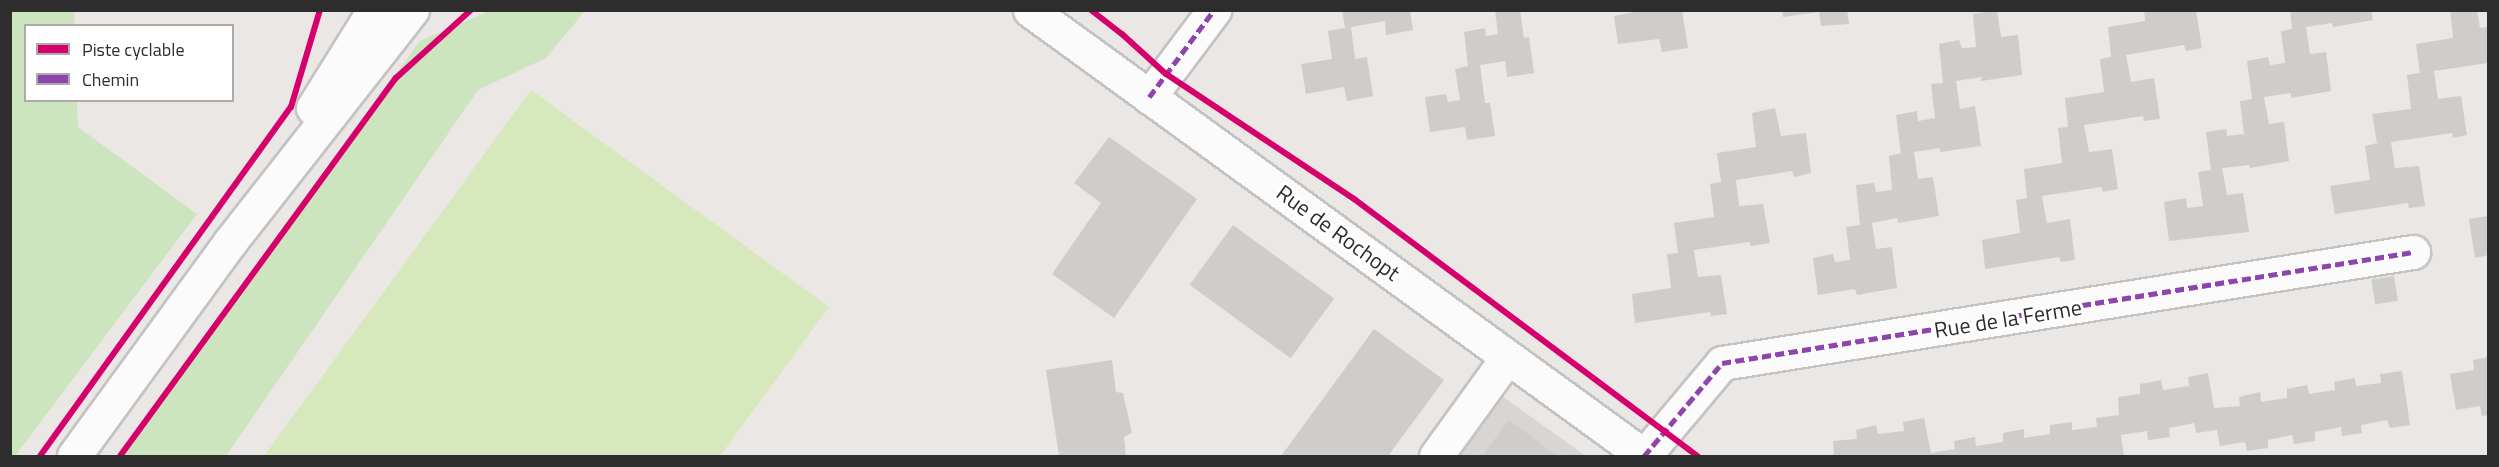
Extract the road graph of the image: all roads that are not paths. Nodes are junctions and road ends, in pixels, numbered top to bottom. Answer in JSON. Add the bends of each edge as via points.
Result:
{"nodes":[{"id":1,"x":374,"y":10,"type":"edge"},
{"id":2,"x":412,"y":10,"type":"edge"},
{"id":3,"x":1030,"y":10,"type":"edge"},
{"id":4,"x":1214,"y":10,"type":"edge"},
{"id":5,"x":1149,"y":97,"type":"junction"},
{"id":6,"x":230,"y":242,"type":"junction"},
{"id":7,"x":2413,"y":252,"type":"dead end"},
{"id":8,"x":1507,"y":358,"type":"junction"},
{"id":9,"x":74,"y":456,"type":"edge"},
{"id":10,"x":1436,"y":456,"type":"edge"},
{"id":11,"x":1644,"y":456,"type":"edge"}],
"edges":[{"from":1,"to":6,"type":"street"},
{"from":2,"to":6,"type":"street"},
{"from":3,"to":5,"type":"street","name":"Rue de Rochopt"},
{"from":4,"to":5,"type":"street"},
{"from":5,"to":8,"type":"street","name":"Rue de Rochopt"},
{"from":6,"to":9,"type":"street"},
{"from":7,"to":11,"type":"street","name":"Rue de la Ferme","via":[[1722,363]]},
{"from":8,"to":10,"type":"street"},
{"from":8,"to":11,"type":"street","name":"Rue de Rochopt"}]}
